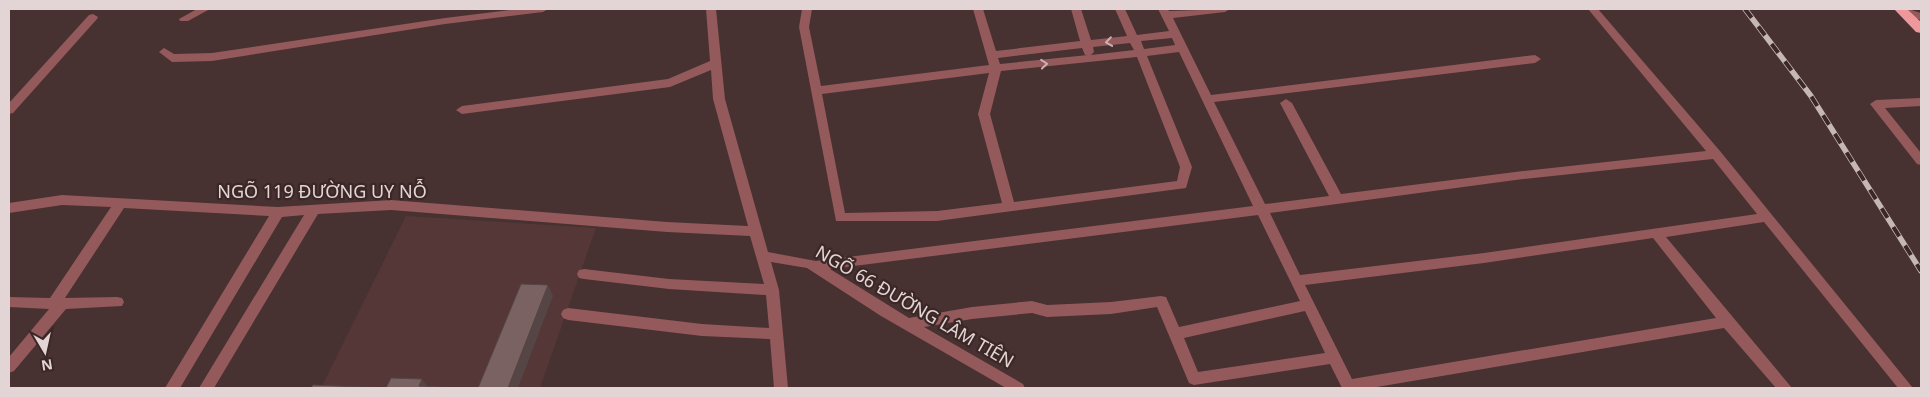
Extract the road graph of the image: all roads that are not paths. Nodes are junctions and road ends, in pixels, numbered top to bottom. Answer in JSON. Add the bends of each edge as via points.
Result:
{"nodes":[{"id":1,"x":205,"y":9,"type":"edge"},
{"id":2,"x":543,"y":9,"type":"edge"},
{"id":3,"x":711,"y":9,"type":"edge"},
{"id":4,"x":807,"y":9,"type":"edge"},
{"id":5,"x":978,"y":9,"type":"edge"},
{"id":6,"x":1076,"y":9,"type":"edge"},
{"id":7,"x":1120,"y":9,"type":"edge"},
{"id":8,"x":1225,"y":9,"type":"edge"},
{"id":9,"x":1593,"y":9,"type":"edge"},
{"id":10,"x":1901,"y":9,"type":"edge"},
{"id":11,"x":1197,"y":10,"type":"edge"},
{"id":12,"x":1164,"y":12,"type":"edge"},
{"id":13,"x":93,"y":18,"type":"dead end"},
{"id":14,"x":1921,"y":18,"type":"edge"},
{"id":15,"x":184,"y":19,"type":"dead end"},
{"id":16,"x":1921,"y":29,"type":"edge"},
{"id":17,"x":1174,"y":34,"type":"junction"},
{"id":18,"x":1134,"y":39,"type":"junction"},
{"id":19,"x":1087,"y":45,"type":"junction"},
{"id":20,"x":1182,"y":48,"type":"junction"},
{"id":21,"x":164,"y":52,"type":"dead end"},
{"id":22,"x":1140,"y":54,"type":"junction"},
{"id":23,"x":991,"y":55,"type":"junction"},
{"id":24,"x":1535,"y":59,"type":"dead end"},
{"id":25,"x":1092,"y":60,"type":"junction"},
{"id":26,"x":716,"y":63,"type":"junction"},
{"id":27,"x":996,"y":69,"type":"junction"},
{"id":28,"x":816,"y":91,"type":"junction"},
{"id":29,"x":1206,"y":99,"type":"junction"},
{"id":30,"x":1921,"y":102,"type":"edge"},
{"id":31,"x":1286,"y":103,"type":"dead end"},
{"id":32,"x":9,"y":110,"type":"edge"},
{"id":33,"x":462,"y":110,"type":"dead end"},
{"id":34,"x":1716,"y":154,"type":"junction"},
{"id":35,"x":1921,"y":161,"type":"edge"},
{"id":36,"x":1337,"y":198,"type":"junction"},
{"id":37,"x":120,"y":204,"type":"junction"},
{"id":38,"x":1009,"y":207,"type":"junction"},
{"id":39,"x":9,"y":208,"type":"edge"},
{"id":40,"x":1260,"y":209,"type":"junction"},
{"id":41,"x":314,"y":210,"type":"junction"},
{"id":42,"x":278,"y":212,"type":"junction"},
{"id":43,"x":1767,"y":217,"type":"junction"},
{"id":44,"x":755,"y":231,"type":"junction"},
{"id":45,"x":1655,"y":232,"type":"junction"},
{"id":46,"x":762,"y":256,"type":"junction"},
{"id":47,"x":814,"y":266,"type":"junction"},
{"id":48,"x":584,"y":274,"type":"dead end"},
{"id":49,"x":1297,"y":281,"type":"junction"},
{"id":50,"x":772,"y":290,"type":"junction"},
{"id":51,"x":9,"y":302,"type":"edge"},
{"id":52,"x":117,"y":302,"type":"dead end"},
{"id":53,"x":58,"y":304,"type":"junction"},
{"id":54,"x":1309,"y":305,"type":"junction"},
{"id":55,"x":568,"y":314,"type":"dead end"},
{"id":56,"x":1727,"y":322,"type":"junction"},
{"id":57,"x":908,"y":324,"type":"junction"},
{"id":58,"x":776,"y":334,"type":"junction"},
{"id":59,"x":1174,"y":334,"type":"junction"},
{"id":60,"x":1334,"y":357,"type":"junction"},
{"id":61,"x":9,"y":367,"type":"edge"},
{"id":62,"x":1348,"y":387,"type":"edge"},
{"id":63,"x":172,"y":388,"type":"edge"},
{"id":64,"x":206,"y":388,"type":"edge"},
{"id":65,"x":781,"y":388,"type":"edge"},
{"id":66,"x":1018,"y":388,"type":"edge"},
{"id":67,"x":1785,"y":388,"type":"edge"},
{"id":68,"x":1906,"y":388,"type":"edge"}],
"edges":[{"from":1,"to":15,"type":"street"},
{"from":2,"to":21,"type":"street","via":[[445,20],[212,57],[172,58]]},
{"from":3,"to":26,"type":"street"},
{"from":4,"to":28,"type":"street","via":[[804,27]]},
{"from":5,"to":23,"type":"street"},
{"from":6,"to":19,"type":"street"},
{"from":7,"to":18,"type":"street"},
{"from":8,"to":11,"type":"street"},
{"from":9,"to":34,"type":"street"},
{"from":10,"to":14,"type":"street"},
{"from":10,"to":16,"type":"highway"},
{"from":11,"to":12,"type":"street"},
{"from":12,"to":17,"type":"street"},
{"from":13,"to":32,"type":"street"},
{"from":17,"to":18,"type":"street"},
{"from":17,"to":20,"type":"street"},
{"from":18,"to":19,"type":"street","one_way":true},
{"from":18,"to":22,"type":"street"},
{"from":19,"to":23,"type":"street"},
{"from":19,"to":25,"type":"street"},
{"from":20,"to":22,"type":"street"},
{"from":20,"to":29,"type":"street"},
{"from":22,"to":25,"type":"street"},
{"from":22,"to":38,"type":"street","via":[[1186,167],[1182,185]]},
{"from":23,"to":27,"type":"street"},
{"from":24,"to":29,"type":"street"},
{"from":27,"to":25,"type":"street","one_way":true},
{"from":26,"to":33,"type":"street","via":[[670,83]]},
{"from":26,"to":44,"type":"street","via":[[719,99]]},
{"from":27,"to":28,"type":"street"},
{"from":27,"to":38,"type":"street","via":[[984,114]]},
{"from":28,"to":38,"type":"street","via":[[840,218],[937,216]]},
{"from":29,"to":40,"type":"street"},
{"from":30,"to":35,"type":"street","via":[[1876,104]]},
{"from":31,"to":36,"type":"street"},
{"from":34,"to":36,"type":"street"},
{"from":34,"to":43,"type":"street"},
{"from":36,"to":40,"type":"street"},
{"from":37,"to":39,"type":"street","name":"NGÕ 119 ĐƯỜNG UY NỖ","via":[[62,200]]},
{"from":37,"to":42,"type":"street","name":"NGÕ 119 ĐƯỜNG UY NỖ"},
{"from":37,"to":53,"type":"street","via":[[91,245]]},
{"from":40,"to":47,"type":"street"},
{"from":40,"to":49,"type":"street"},
{"from":41,"to":42,"type":"street","name":"NGÕ 119 ĐƯỜNG UY NỖ"},
{"from":41,"to":44,"type":"street","name":"NGÕ 119 ĐƯỜNG UY NỖ","via":[[391,205]]},
{"from":41,"to":64,"type":"street"},
{"from":42,"to":63,"type":"street"},
{"from":43,"to":45,"type":"street"},
{"from":43,"to":68,"type":"street"},
{"from":44,"to":46,"type":"street"},
{"from":45,"to":49,"type":"street","via":[[1484,258]]},
{"from":45,"to":56,"type":"street"},
{"from":46,"to":47,"type":"street","name":"NGÕ 66 ĐƯỜNG LÂM TIÊN"},
{"from":46,"to":50,"type":"street"},
{"from":47,"to":57,"type":"street","name":"NGÕ 66 ĐƯỜNG LÂM TIÊN"},
{"from":48,"to":50,"type":"street","via":[[668,284]]},
{"from":49,"to":54,"type":"street"},
{"from":50,"to":58,"type":"street"},
{"from":51,"to":53,"type":"street"},
{"from":52,"to":53,"type":"street"},
{"from":53,"to":61,"type":"street"},
{"from":54,"to":59,"type":"street"},
{"from":54,"to":60,"type":"street"},
{"from":55,"to":58,"type":"street","via":[[702,330]]},
{"from":56,"to":62,"type":"street"},
{"from":56,"to":67,"type":"street"},
{"from":57,"to":59,"type":"street","via":[[1032,307],[1047,312],[1160,301]]},
{"from":57,"to":66,"type":"street","name":"NGÕ 66 ĐƯỜNG LÂM TIÊN"},
{"from":58,"to":65,"type":"street"},
{"from":59,"to":60,"type":"street","via":[[1194,379]]},
{"from":60,"to":62,"type":"street"}]}
